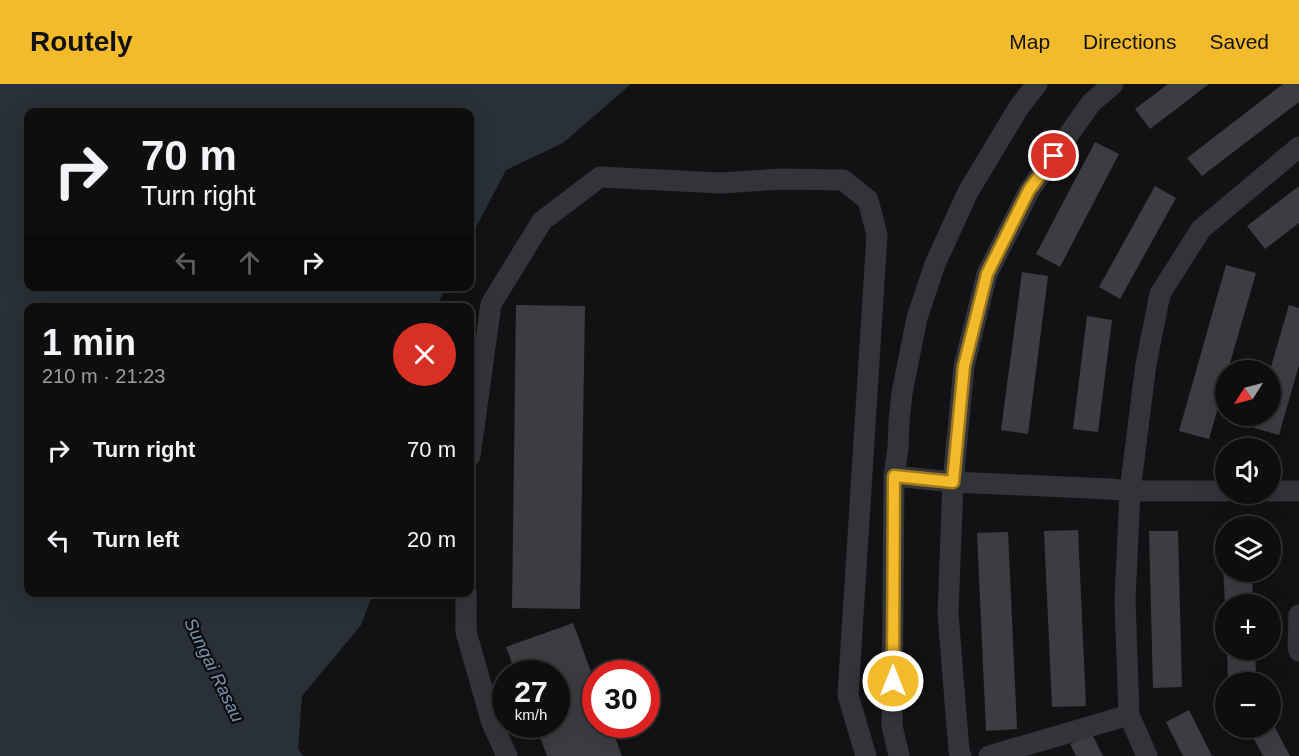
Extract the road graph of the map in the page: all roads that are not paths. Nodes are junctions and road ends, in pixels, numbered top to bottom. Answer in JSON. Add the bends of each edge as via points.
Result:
{"nodes":[{"id":1,"x":1037,"y":84,"type":"edge"},
{"id":2,"x":1113,"y":84,"type":"edge"},
{"id":3,"x":1299,"y":147,"type":"edge"},
{"id":4,"x":474,"y":427,"type":"edge"},
{"id":5,"x":894,"y":476,"type":"junction"},
{"id":6,"x":953,"y":482,"type":"junction"},
{"id":7,"x":1130,"y":491,"type":"junction"},
{"id":8,"x":1215,"y":491,"type":"edge"},
{"id":9,"x":1281,"y":491,"type":"edge"},
{"id":10,"x":1299,"y":491,"type":"edge"},
{"id":11,"x":466,"y":597,"type":"edge"},
{"id":12,"x":1299,"y":615,"type":"edge"},
{"id":13,"x":1299,"y":651,"type":"edge"},
{"id":14,"x":1129,"y":715,"type":"junction"},
{"id":15,"x":507,"y":756,"type":"edge"},
{"id":16,"x":866,"y":756,"type":"edge"},
{"id":17,"x":898,"y":756,"type":"edge"},
{"id":18,"x":961,"y":756,"type":"edge"},
{"id":19,"x":989,"y":756,"type":"edge"},
{"id":20,"x":1147,"y":756,"type":"edge"}],
"edges":[{"from":1,"to":5,"type":"street","via":[[968,192],[935,264],[917,318],[902,393]]},
{"from":2,"to":6,"type":"street","via":[[1091,104],[1029,190],[987,274],[964,366]]},
{"from":3,"to":7,"type":"street","via":[[1201,229],[1160,294],[1146,364]]},
{"from":4,"to":16,"type":"street","via":[[491,304],[542,221],[600,177],[721,183],[843,180],[868,200],[878,235],[848,695]]},
{"from":5,"to":6,"type":"street"},
{"from":5,"to":17,"type":"street","via":[[892,726]]},
{"from":6,"to":7,"type":"street"},
{"from":6,"to":18,"type":"street","via":[[948,614]]},
{"from":7,"to":8,"type":"street"},
{"from":7,"to":14,"type":"street","via":[[1125,600]]},
{"from":9,"to":10,"type":"street"},
{"from":11,"to":15,"type":"street","via":[[466,632],[492,723]]},
{"from":12,"to":13,"type":"street"},
{"from":14,"to":19,"type":"street"},
{"from":14,"to":20,"type":"street"}]}
